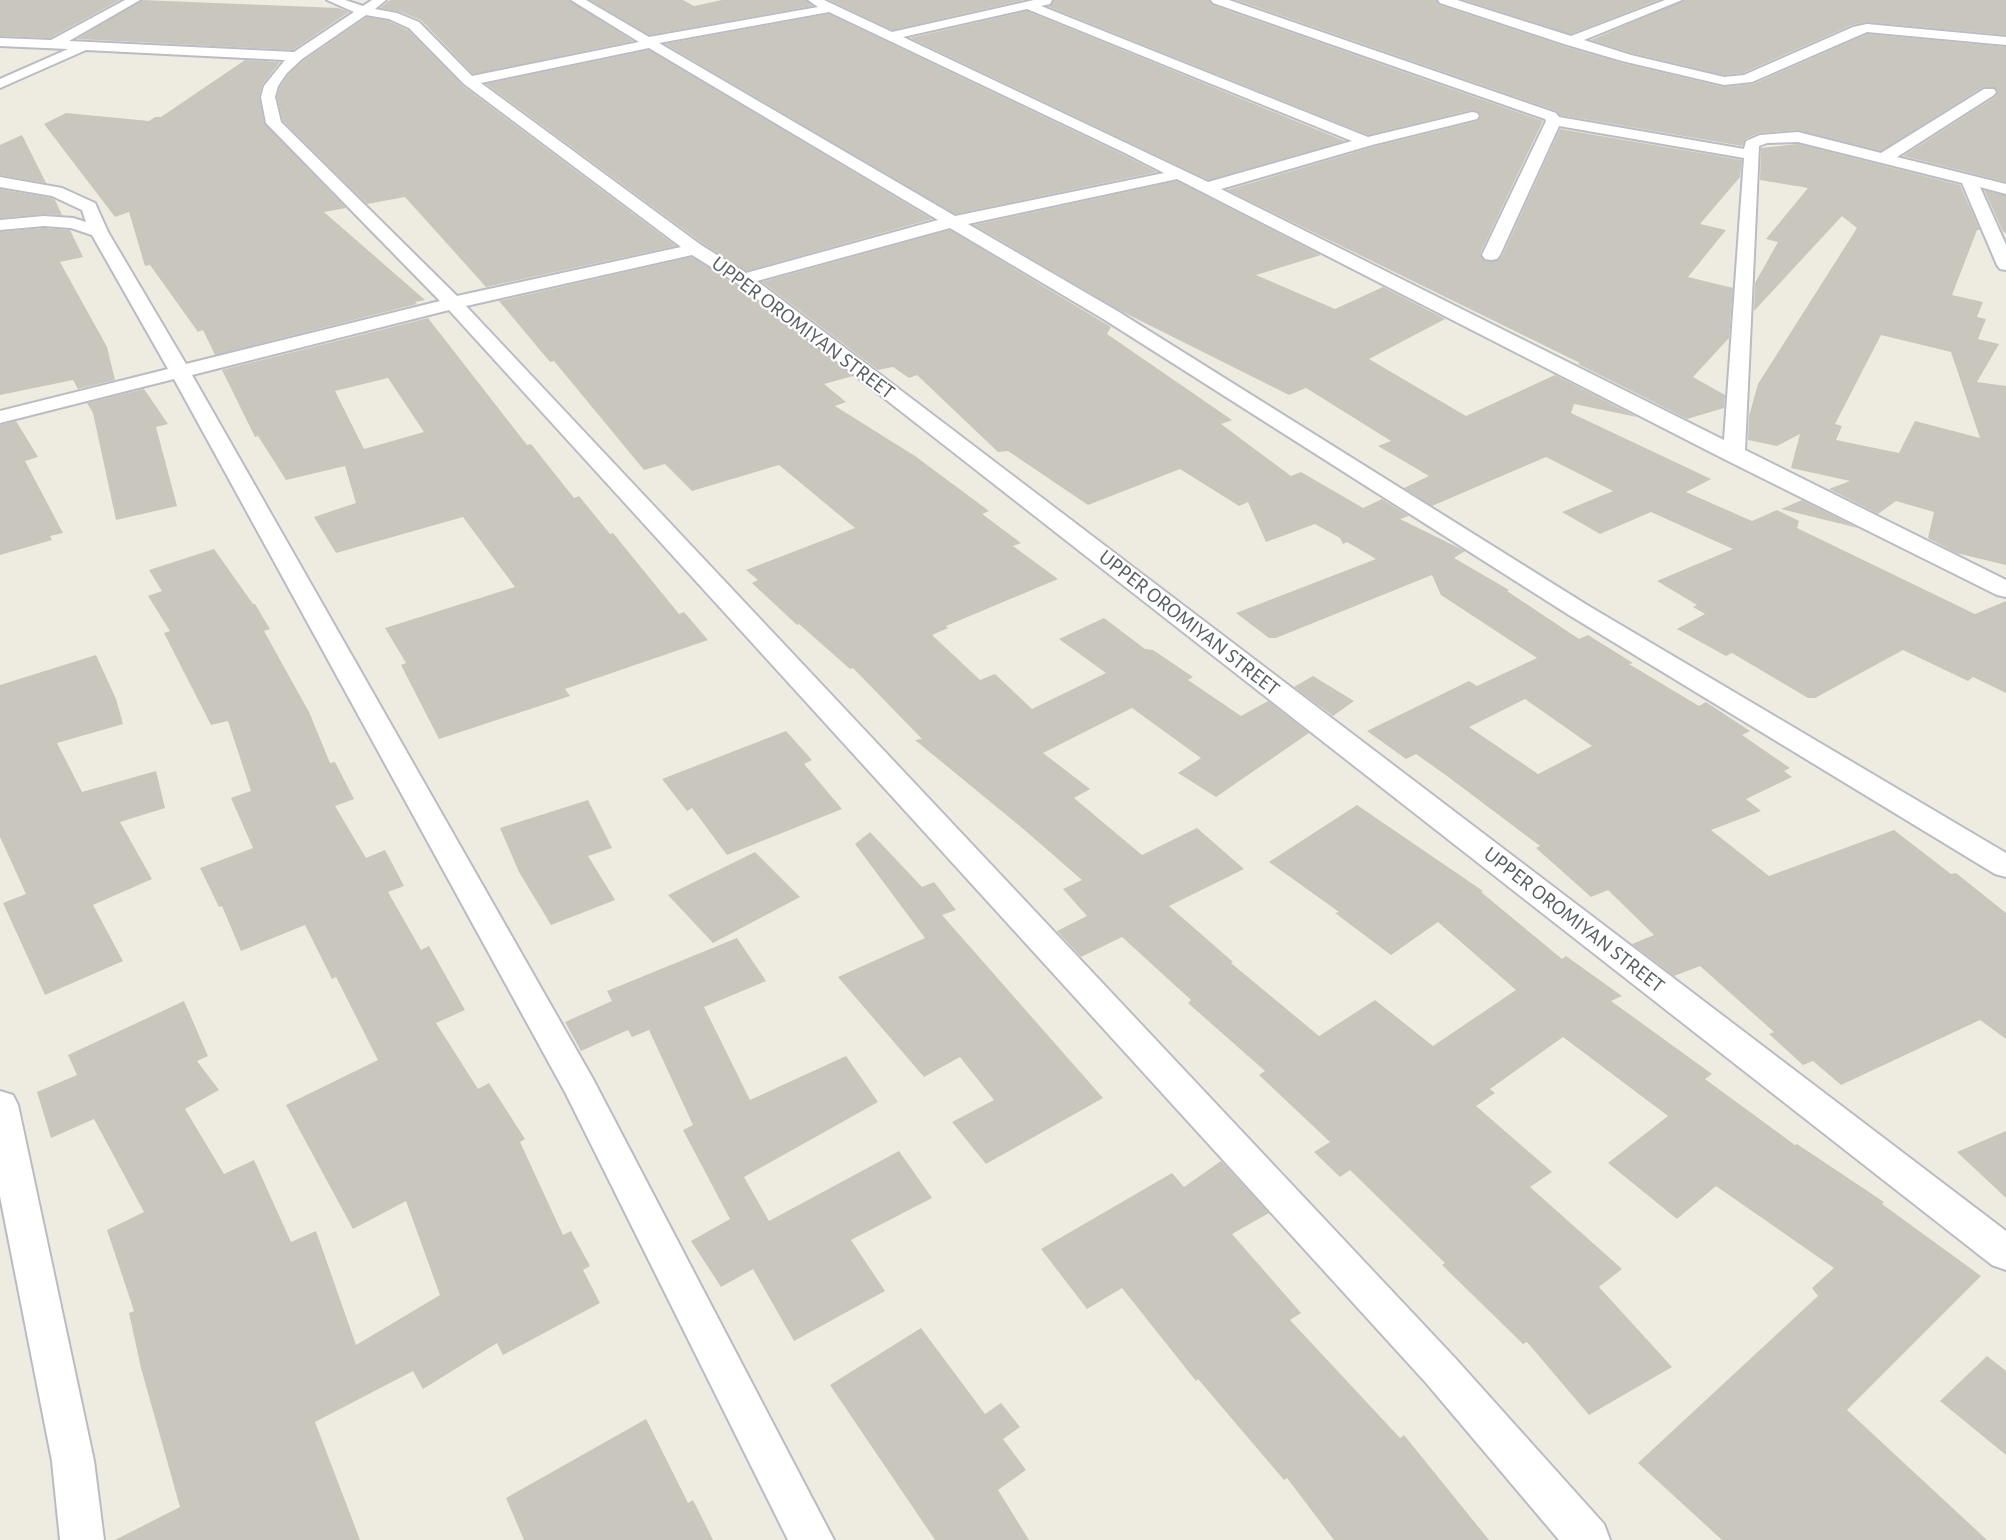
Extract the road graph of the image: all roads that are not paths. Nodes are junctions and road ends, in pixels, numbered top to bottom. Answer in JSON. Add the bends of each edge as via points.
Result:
{"nodes":[{"id":1,"x":134,"y":0,"type":"edge"},
{"id":2,"x":333,"y":0,"type":"edge"},
{"id":3,"x":577,"y":0,"type":"edge"},
{"id":4,"x":1053,"y":0,"type":"edge"},
{"id":5,"x":1217,"y":0,"type":"edge"},
{"id":6,"x":1444,"y":0,"type":"edge"},
{"id":7,"x":1676,"y":0,"type":"edge"},
{"id":8,"x":822,"y":4,"type":"edge"},
{"id":9,"x":1028,"y":5,"type":"junction"},
{"id":10,"x":373,"y":6,"type":"edge"},
{"id":11,"x":890,"y":36,"type":"junction"},
{"id":12,"x":1569,"y":41,"type":"junction"},
{"id":13,"x":2006,"y":41,"type":"edge"},
{"id":14,"x":0,"y":42,"type":"edge"},
{"id":15,"x":650,"y":42,"type":"junction"},
{"id":16,"x":52,"y":45,"type":"junction"},
{"id":17,"x":85,"y":46,"type":"junction"},
{"id":18,"x":297,"y":56,"type":"junction"},
{"id":19,"x":469,"y":81,"type":"junction"},
{"id":20,"x":0,"y":84,"type":"edge"},
{"id":21,"x":1989,"y":92,"type":"dead end"},
{"id":22,"x":1472,"y":116,"type":"dead end"},
{"id":23,"x":1554,"y":121,"type":"junction"},
{"id":24,"x":1367,"y":142,"type":"junction"},
{"id":25,"x":1752,"y":155,"type":"junction"},
{"id":26,"x":1884,"y":158,"type":"junction"},
{"id":27,"x":1180,"y":174,"type":"junction"},
{"id":28,"x":1968,"y":179,"type":"junction"},
{"id":29,"x":0,"y":182,"type":"edge"},
{"id":30,"x":1207,"y":188,"type":"junction"},
{"id":31,"x":2006,"y":189,"type":"edge"},
{"id":32,"x":56,"y":192,"type":"junction"},
{"id":33,"x":951,"y":222,"type":"junction"},
{"id":34,"x":4,"y":224,"type":"edge"},
{"id":35,"x":99,"y":232,"type":"junction"},
{"id":36,"x":696,"y":249,"type":"junction"},
{"id":37,"x":1491,"y":255,"type":"dead end"},
{"id":38,"x":2006,"y":265,"type":"edge"},
{"id":39,"x":743,"y":279,"type":"junction"},
{"id":40,"x":453,"y":303,"type":"junction"},
{"id":41,"x":180,"y":372,"type":"junction"},
{"id":42,"x":0,"y":417,"type":"edge"},
{"id":43,"x":1734,"y":455,"type":"junction"},
{"id":44,"x":2006,"y":590,"type":"edge"},
{"id":45,"x":2006,"y":867,"type":"edge"},
{"id":46,"x":0,"y":1105,"type":"edge"},
{"id":47,"x":2006,"y":1252,"type":"edge"},
{"id":48,"x":82,"y":1540,"type":"edge"},
{"id":49,"x":812,"y":1540,"type":"edge"},
{"id":50,"x":1588,"y":1540,"type":"edge"}],
"edges":[{"from":1,"to":16,"type":"street"},
{"from":2,"to":10,"type":"street","name":"UPPER OROMIYAN STREET"},
{"from":3,"to":15,"type":"street"},
{"from":4,"to":9,"type":"street"},
{"from":5,"to":23,"type":"street","via":[[1551,116]]},
{"from":6,"to":12,"type":"street"},
{"from":7,"to":12,"type":"street"},
{"from":8,"to":11,"type":"street"},
{"from":8,"to":15,"type":"street"},
{"from":9,"to":11,"type":"street"},
{"from":9,"to":24,"type":"street"},
{"from":10,"to":18,"type":"street"},
{"from":10,"to":19,"type":"street","name":"UPPER OROMIYAN STREET","via":[[414,25]]},
{"from":11,"to":27,"type":"street"},
{"from":12,"to":13,"type":"street","via":[[1724,81],[1748,79],[1867,28]]},
{"from":14,"to":16,"type":"street"},
{"from":15,"to":19,"type":"street"},
{"from":15,"to":33,"type":"street"},
{"from":16,"to":17,"type":"street"},
{"from":17,"to":18,"type":"street"},
{"from":17,"to":20,"type":"street"},
{"from":18,"to":40,"type":"street","via":[[271,86],[268,97],[274,123]]},
{"from":19,"to":36,"type":"street","name":"UPPER OROMIYAN STREET"},
{"from":21,"to":26,"type":"street"},
{"from":22,"to":24,"type":"street"},
{"from":23,"to":25,"type":"street"},
{"from":23,"to":37,"type":"street"},
{"from":24,"to":30,"type":"street"},
{"from":25,"to":26,"type":"street","via":[[1751,144],[1765,138],[1798,137]]},
{"from":25,"to":43,"type":"street"},
{"from":26,"to":28,"type":"street"},
{"from":27,"to":30,"type":"street"},
{"from":27,"to":33,"type":"street"},
{"from":28,"to":31,"type":"street"},
{"from":28,"to":38,"type":"street"},
{"from":29,"to":32,"type":"street"},
{"from":30,"to":43,"type":"street"},
{"from":32,"to":34,"type":"street"},
{"from":32,"to":35,"type":"street","via":[[89,207]]},
{"from":33,"to":39,"type":"street"},
{"from":33,"to":45,"type":"street","via":[[1112,316],[1578,610]]},
{"from":34,"to":35,"type":"street","via":[[73,223]]},
{"from":35,"to":41,"type":"street"},
{"from":36,"to":39,"type":"street","name":"UPPER OROMIYAN STREET"},
{"from":36,"to":40,"type":"street"},
{"from":39,"to":47,"type":"street","name":"UPPER OROMIYAN STREET"},
{"from":40,"to":41,"type":"street"},
{"from":40,"to":50,"type":"street","via":[[1441,1371]]},
{"from":41,"to":42,"type":"street"},
{"from":41,"to":49,"type":"street","via":[[581,1089]]},
{"from":43,"to":44,"type":"street"},
{"from":46,"to":48,"type":"street","via":[[73,1461]]}]}
